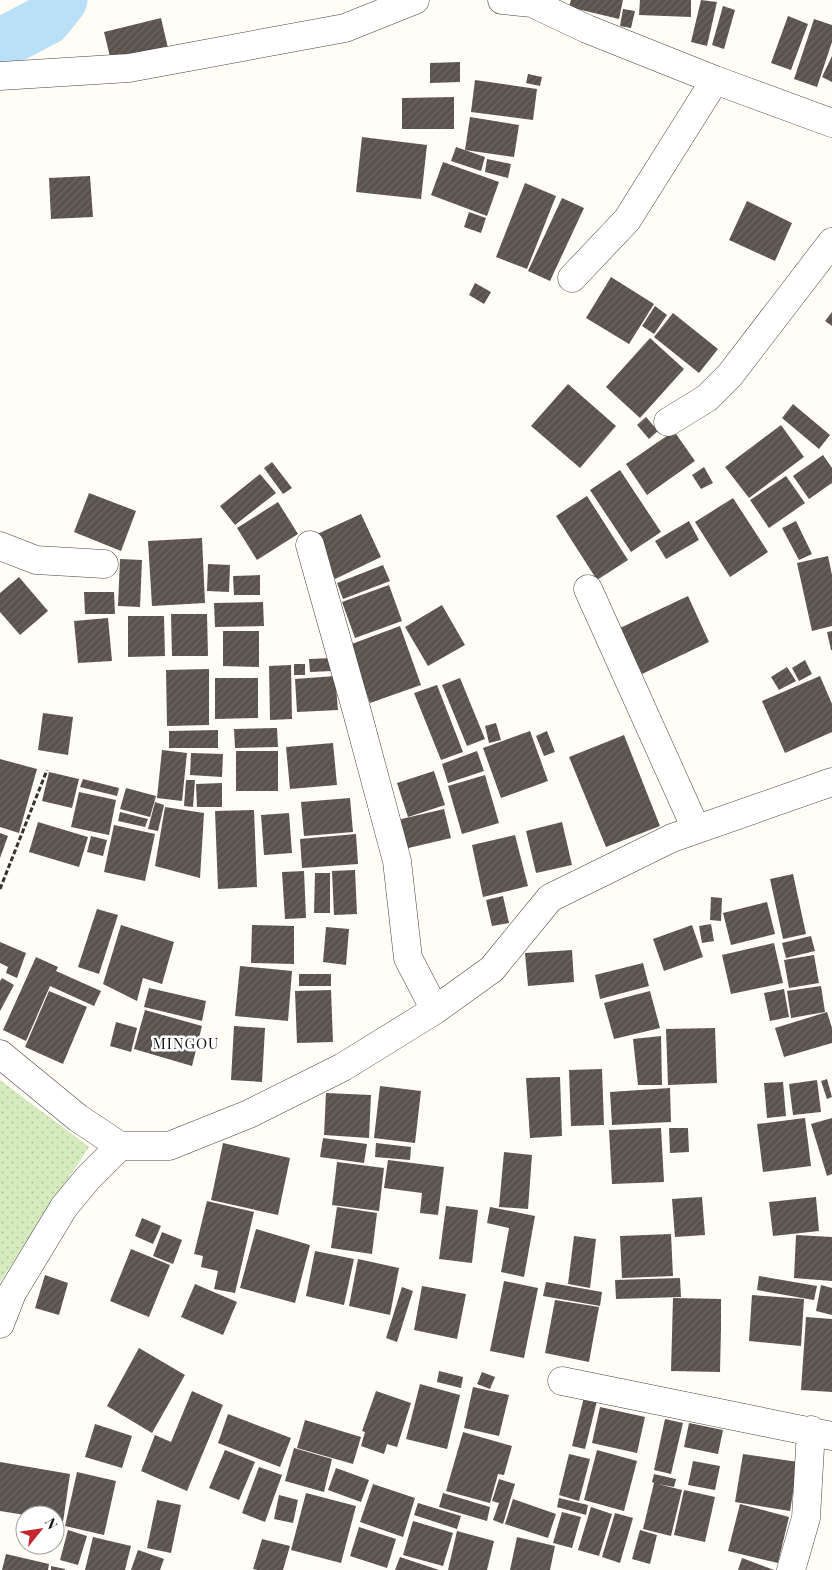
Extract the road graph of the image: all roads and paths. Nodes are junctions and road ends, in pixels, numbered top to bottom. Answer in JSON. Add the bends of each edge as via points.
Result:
{"nodes":[{"id":1,"x":415,"y":0,"type":"edge"},
{"id":2,"x":502,"y":0,"type":"edge"},
{"id":3,"x":0,"y":76,"type":"edge"},
{"id":4,"x":716,"y":80,"type":"junction"},
{"id":5,"x":832,"y":123,"type":"edge"},
{"id":6,"x":832,"y":242,"type":"edge"},
{"id":7,"x":572,"y":278,"type":"dead end"},
{"id":8,"x":668,"y":422,"type":"dead end"},
{"id":9,"x":310,"y":545,"type":"dead end"},
{"id":10,"x":0,"y":546,"type":"edge"},
{"id":11,"x":104,"y":564,"type":"dead end"},
{"id":12,"x":588,"y":589,"type":"dead end"},
{"id":13,"x":47,"y":770,"type":"dead end"},
{"id":14,"x":832,"y":782,"type":"edge"},
{"id":15,"x":696,"y":829,"type":"junction"},
{"id":16,"x":0,"y":889,"type":"edge"},
{"id":17,"x":434,"y":1010,"type":"junction"},
{"id":18,"x":0,"y":1054,"type":"edge"},
{"id":19,"x":120,"y":1146,"type":"junction"},
{"id":20,"x":0,"y":1324,"type":"edge"},
{"id":21,"x":562,"y":1381,"type":"dead end"},
{"id":22,"x":821,"y":1433,"type":"edge"},
{"id":23,"x":791,"y":1570,"type":"edge"}],
"edges":[{"from":1,"to":3,"type":"street","via":[[345,28],[148,65]]},
{"from":2,"to":4,"type":"street","via":[[532,3],[587,29]]},
{"from":4,"to":5,"type":"street"},
{"from":4,"to":7,"type":"street","via":[[627,220]]},
{"from":6,"to":8,"type":"street","via":[[730,375],[706,398]]},
{"from":9,"to":17,"type":"street","via":[[397,861],[408,958]]},
{"from":10,"to":11,"type":"street","via":[[36,560]]},
{"from":12,"to":15,"type":"street"},
{"from":13,"to":16,"type":"path"},
{"from":14,"to":15,"type":"street"},
{"from":15,"to":17,"type":"street","via":[[550,898],[492,969]]},
{"from":17,"to":19,"type":"street","via":[[343,1067],[249,1114],[169,1146]]},
{"from":18,"to":19,"type":"street","via":[[78,1118]]},
{"from":19,"to":20,"type":"street","via":[[64,1207],[12,1293]]},
{"from":21,"to":22,"type":"street"},
{"from":22,"to":23,"type":"street","via":[[806,1518]]}]}
